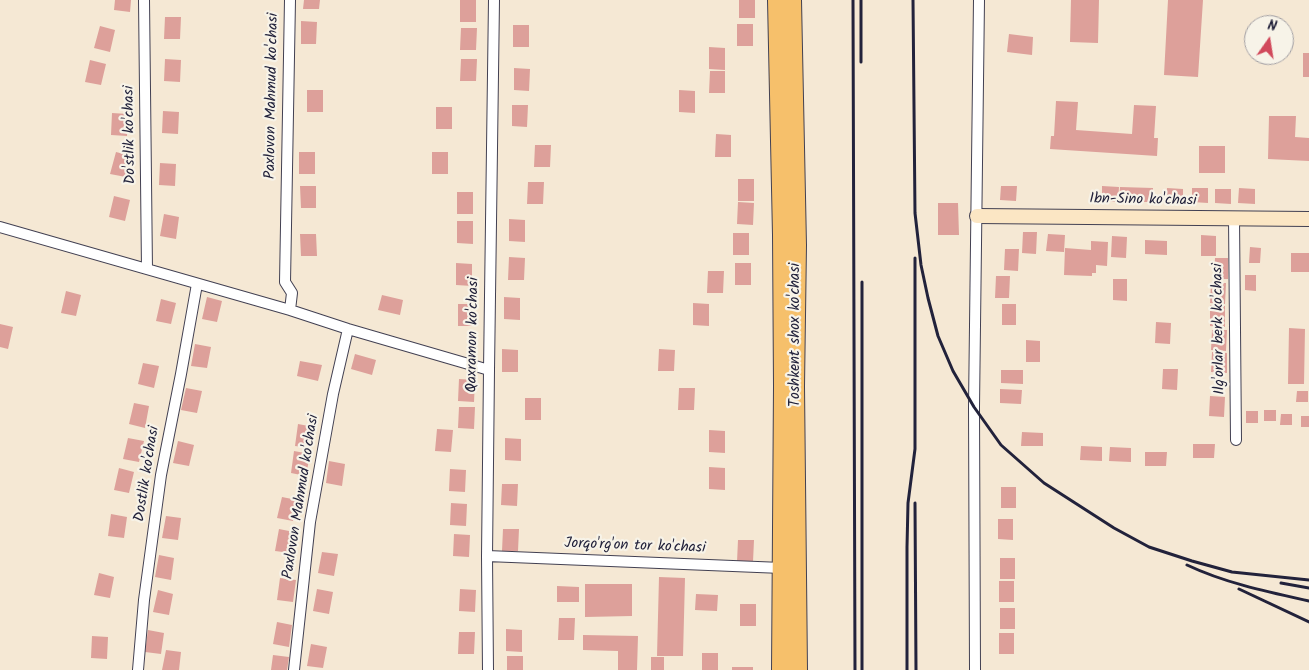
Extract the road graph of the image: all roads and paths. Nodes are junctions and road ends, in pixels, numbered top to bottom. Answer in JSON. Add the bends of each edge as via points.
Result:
{"nodes":[{"id":1,"x":144,"y":0,"type":"edge"},
{"id":2,"x":290,"y":0,"type":"edge"},
{"id":3,"x":494,"y":0,"type":"edge"},
{"id":4,"x":777,"y":0,"type":"edge"},
{"id":5,"x":792,"y":0,"type":"edge"},
{"id":6,"x":979,"y":0,"type":"edge"},
{"id":7,"x":977,"y":216,"type":"junction"},
{"id":8,"x":1234,"y":218,"type":"junction"},
{"id":9,"x":1309,"y":219,"type":"edge"},
{"id":10,"x":0,"y":228,"type":"edge"},
{"id":11,"x":147,"y":269,"type":"junction"},
{"id":12,"x":197,"y":284,"type":"junction"},
{"id":13,"x":290,"y":310,"type":"junction"},
{"id":14,"x":348,"y":329,"type":"junction"},
{"id":15,"x":488,"y":370,"type":"junction"},
{"id":16,"x":789,"y":386,"type":"junction"},
{"id":17,"x":1236,"y":440,"type":"dead end"},
{"id":18,"x":487,"y":556,"type":"junction"},
{"id":19,"x":782,"y":568,"type":"junction"},
{"id":20,"x":138,"y":670,"type":"edge"},
{"id":21,"x":294,"y":670,"type":"edge"},
{"id":22,"x":488,"y":670,"type":"edge"},
{"id":23,"x":781,"y":670,"type":"edge"},
{"id":24,"x":798,"y":670,"type":"edge"},
{"id":25,"x":975,"y":670,"type":"edge"}],
"edges":[{"from":1,"to":11,"type":"street","name":"Do'stlik ko'chasi"},
{"from":2,"to":13,"type":"street","name":"Paxlovon Mahmud ko'chasi","via":[[285,282],[292,293]]},
{"from":3,"to":15,"type":"street","name":"Qaxramon ko'chasi"},
{"from":4,"to":16,"type":"highway","name":"Toshkent shox ko'chasi"},
{"from":5,"to":16,"type":"highway","name":"Toshkent shox ko'chasi","via":[[796,245]]},
{"from":6,"to":7,"type":"street"},
{"from":7,"to":8,"type":"main road","name":"Ibn-Sino ko'chasi"},
{"from":7,"to":25,"type":"street"},
{"from":8,"to":9,"type":"main road","name":"Ibn-Sino ko'chasi"},
{"from":8,"to":17,"type":"street","name":"Ilg'orlar berk ko'chasi"},
{"from":10,"to":11,"type":"street"},
{"from":11,"to":12,"type":"street"},
{"from":12,"to":13,"type":"street"},
{"from":12,"to":20,"type":"street","name":"Dostlik ko'chasi","via":[[161,475]]},
{"from":13,"to":14,"type":"street"},
{"from":14,"to":15,"type":"street"},
{"from":14,"to":21,"type":"street","name":"Paxlovon Mahmud ko'chasi","via":[[310,522]]},
{"from":15,"to":18,"type":"street","name":"Qaxramon ko'chasi"},
{"from":16,"to":19,"type":"highway","name":"Toshkent shox ko'chasi"},
{"from":16,"to":24,"type":"highway","name":"Toshkent shox ko'chasi"},
{"from":18,"to":19,"type":"street","name":"Jorqo'rg'on tor ko'chasi"},
{"from":18,"to":22,"type":"street","name":"Qaxramon ko'chasi"},
{"from":19,"to":23,"type":"highway","name":"Toshkent shox ko'chasi"}]}
